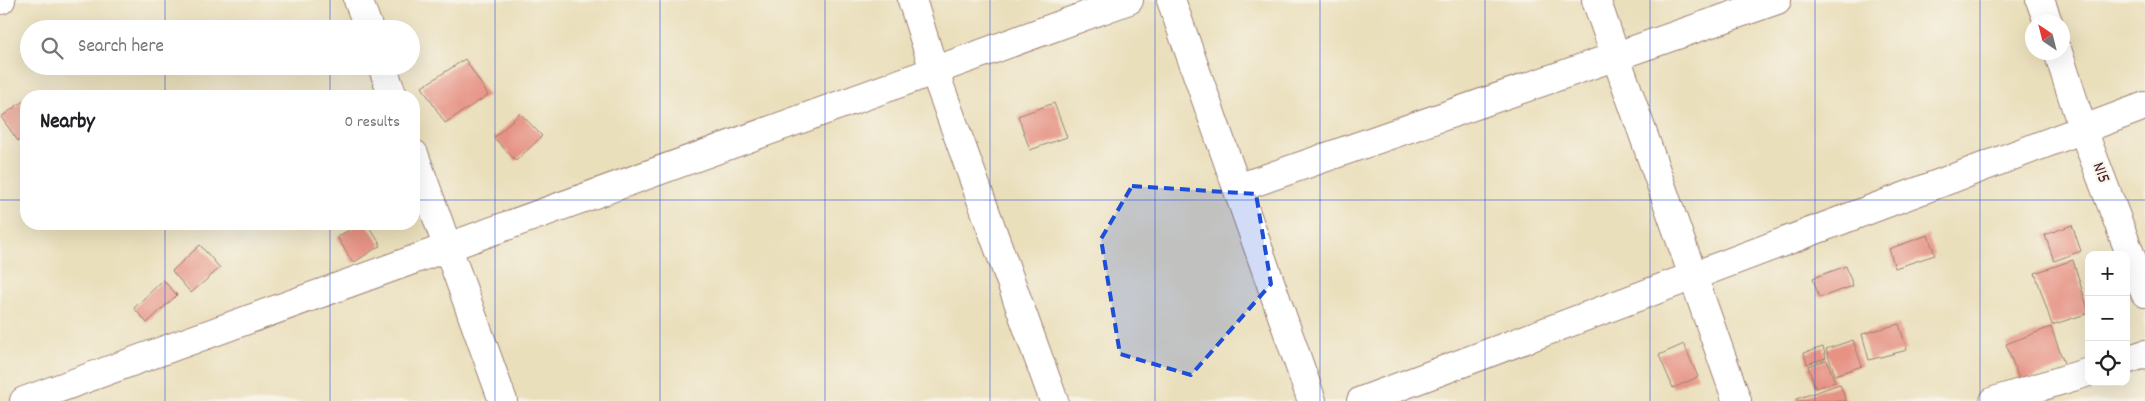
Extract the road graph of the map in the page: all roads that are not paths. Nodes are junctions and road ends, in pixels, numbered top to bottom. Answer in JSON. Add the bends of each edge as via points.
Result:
{"nodes":[{"id":1,"x":358,"y":0,"type":"edge"},
{"id":2,"x":912,"y":0,"type":"edge"},
{"id":3,"x":1129,"y":0,"type":"edge"},
{"id":4,"x":1171,"y":0,"type":"edge"},
{"id":5,"x":1596,"y":0,"type":"edge"},
{"id":6,"x":1778,"y":0,"type":"edge"},
{"id":7,"x":2040,"y":0,"type":"edge"},
{"id":8,"x":2045,"y":15,"type":"edge"},
{"id":9,"x":366,"y":20,"type":"edge"},
{"id":10,"x":1616,"y":56,"type":"junction"},
{"id":11,"x":2061,"y":60,"type":"edge"},
{"id":12,"x":934,"y":70,"type":"junction"},
{"id":13,"x":385,"y":75,"type":"edge"},
{"id":14,"x":391,"y":90,"type":"edge"},
{"id":15,"x":2145,"y":106,"type":"edge"},
{"id":16,"x":2083,"y":130,"type":"junction"},
{"id":17,"x":420,"y":170,"type":"edge"},
{"id":18,"x":1238,"y":188,"type":"junction"},
{"id":19,"x":448,"y":247,"type":"junction"},
{"id":20,"x":1693,"y":274,"type":"junction"},
{"id":21,"x":2145,"y":293,"type":"edge"},
{"id":22,"x":2145,"y":354,"type":"edge"},
{"id":23,"x":2130,"y":359,"type":"edge"},
{"id":24,"x":2085,"y":373,"type":"edge"},
{"id":25,"x":24,"y":401,"type":"edge"},
{"id":26,"x":503,"y":401,"type":"edge"},
{"id":27,"x":1054,"y":401,"type":"edge"},
{"id":28,"x":1312,"y":401,"type":"edge"},
{"id":29,"x":1361,"y":401,"type":"edge"},
{"id":30,"x":1738,"y":401,"type":"edge"},
{"id":31,"x":1994,"y":401,"type":"edge"}],
"edges":[{"from":1,"to":9,"type":"street"},
{"from":2,"to":12,"type":"street"},
{"from":3,"to":12,"type":"street"},
{"from":4,"to":18,"type":"street"},
{"from":5,"to":10,"type":"street"},
{"from":6,"to":10,"type":"street"},
{"from":7,"to":8,"type":"street"},
{"from":10,"to":18,"type":"street"},
{"from":10,"to":20,"type":"street"},
{"from":11,"to":16,"type":"street","name":"N15"},
{"from":12,"to":19,"type":"street"},
{"from":12,"to":27,"type":"street"},
{"from":13,"to":14,"type":"street"},
{"from":15,"to":16,"type":"street"},
{"from":16,"to":20,"type":"street"},
{"from":16,"to":21,"type":"street","name":"N15"},
{"from":17,"to":19,"type":"street"},
{"from":18,"to":28,"type":"street"},
{"from":19,"to":25,"type":"street"},
{"from":19,"to":26,"type":"street"},
{"from":20,"to":29,"type":"street"},
{"from":20,"to":30,"type":"street"},
{"from":22,"to":23,"type":"street"},
{"from":24,"to":31,"type":"street"}]}
